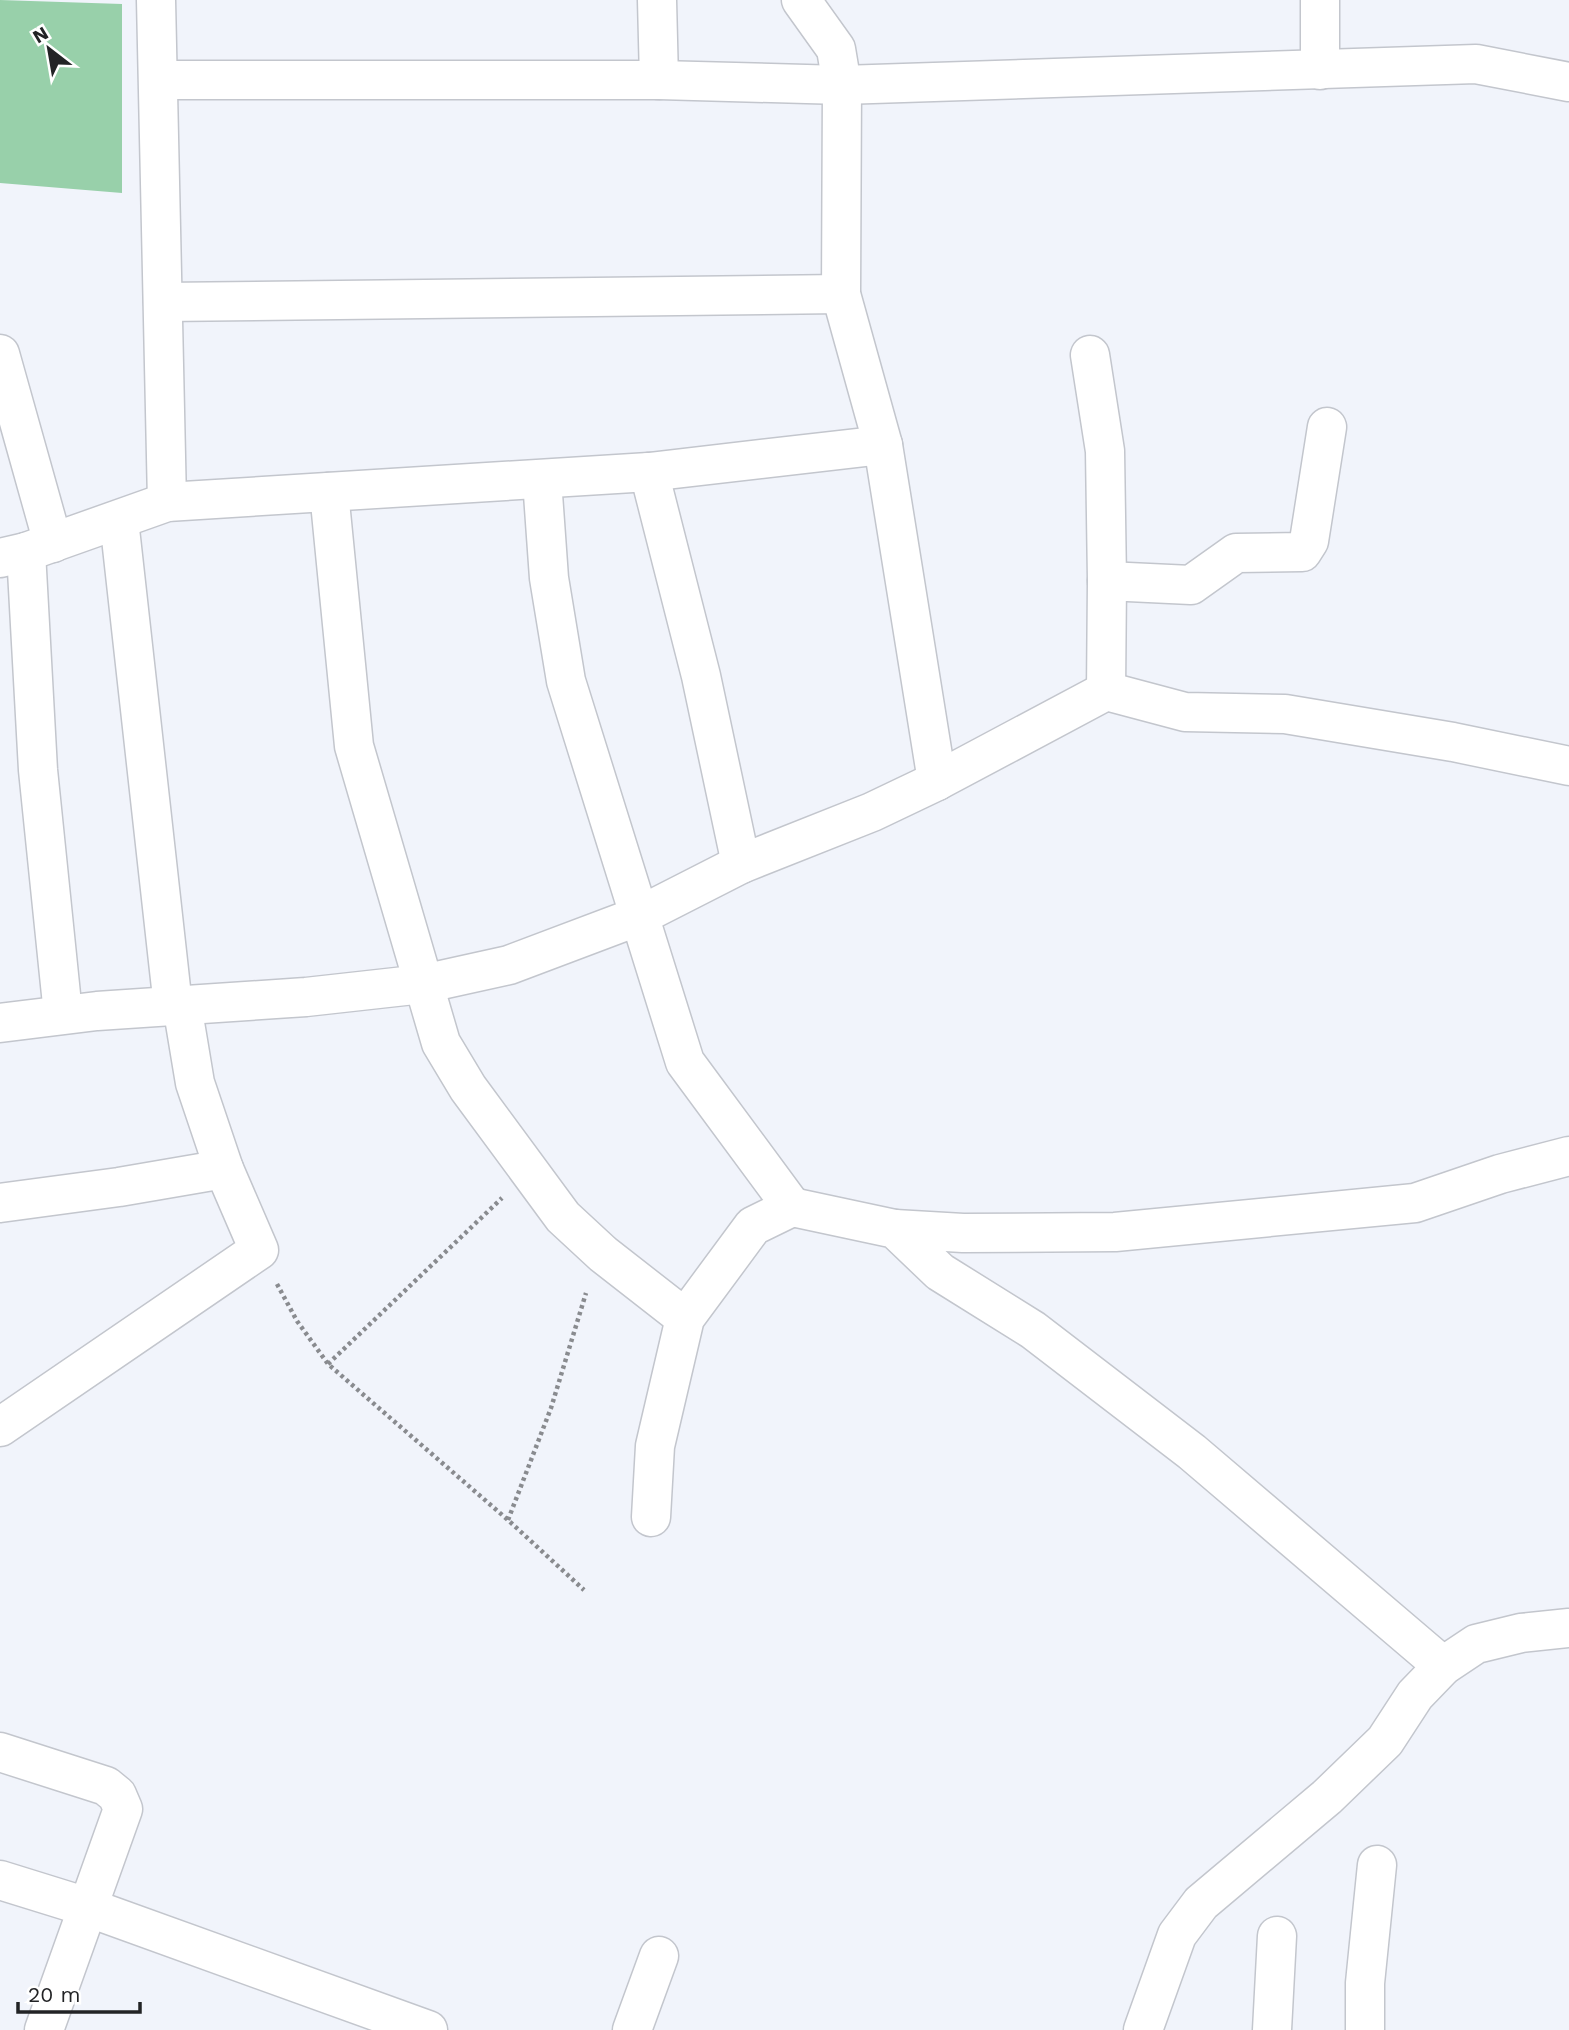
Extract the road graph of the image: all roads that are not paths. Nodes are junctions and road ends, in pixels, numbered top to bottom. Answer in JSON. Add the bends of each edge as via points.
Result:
{"nodes":[{"id":1,"x":156,"y":0,"type":"edge"},
{"id":2,"x":657,"y":0,"type":"edge"},
{"id":3,"x":801,"y":0,"type":"edge"},
{"id":4,"x":1320,"y":0,"type":"edge"},
{"id":5,"x":1320,"y":69,"type":"junction"},
{"id":6,"x":159,"y":80,"type":"junction"},
{"id":7,"x":659,"y":80,"type":"junction"},
{"id":8,"x":1569,"y":82,"type":"edge"},
{"id":9,"x":842,"y":85,"type":"junction"},
{"id":10,"x":842,"y":294,"type":"junction"},
{"id":11,"x":163,"y":302,"type":"junction"},
{"id":12,"x":0,"y":354,"type":"edge"},
{"id":13,"x":1090,"y":355,"type":"dead end"},
{"id":14,"x":1327,"y":427,"type":"dead end"},
{"id":15,"x":883,"y":445,"type":"junction"},
{"id":16,"x":649,"y":472,"type":"junction"},
{"id":17,"x":542,"y":480,"type":"junction"},
{"id":18,"x":329,"y":492,"type":"junction"},
{"id":19,"x":167,"y":502,"type":"junction"},
{"id":20,"x":119,"y":520,"type":"junction"},
{"id":21,"x":26,"y":551,"type":"edge"},
{"id":22,"x":1107,"y":581,"type":"junction"},
{"id":23,"x":1106,"y":691,"type":"junction"},
{"id":24,"x":1569,"y":766,"type":"edge"},
{"id":25,"x":937,"y":781,"type":"junction"},
{"id":26,"x":741,"y":864,"type":"junction"},
{"id":27,"x":639,"y":916,"type":"junction"},
{"id":28,"x":423,"y":984,"type":"junction"},
{"id":29,"x":177,"y":1005,"type":"junction"},
{"id":30,"x":63,"y":1014,"type":"junction"},
{"id":31,"x":0,"y":1023,"type":"edge"},
{"id":32,"x":1569,"y":1156,"type":"edge"},
{"id":33,"x":224,"y":1168,"type":"junction"},
{"id":34,"x":0,"y":1203,"type":"edge"},
{"id":35,"x":792,"y":1207,"type":"junction"},
{"id":36,"x":895,"y":1230,"type":"junction"},
{"id":37,"x":685,"y":1318,"type":"junction"},
{"id":38,"x":0,"y":1427,"type":"edge"},
{"id":39,"x":651,"y":1517,"type":"dead end"},
{"id":40,"x":1569,"y":1628,"type":"edge"},
{"id":41,"x":1443,"y":1666,"type":"junction"},
{"id":42,"x":0,"y":1752,"type":"edge"},
{"id":43,"x":1377,"y":1866,"type":"dead end"},
{"id":44,"x":0,"y":1880,"type":"edge"},
{"id":45,"x":87,"y":1907,"type":"junction"},
{"id":46,"x":1277,"y":1936,"type":"dead end"},
{"id":47,"x":659,"y":1956,"type":"dead end"},
{"id":48,"x":421,"y":2029,"type":"edge"},
{"id":49,"x":44,"y":2030,"type":"edge"},
{"id":50,"x":632,"y":2030,"type":"edge"},
{"id":51,"x":1143,"y":2030,"type":"edge"},
{"id":52,"x":1272,"y":2030,"type":"edge"},
{"id":53,"x":1365,"y":2030,"type":"edge"}],
"edges":[{"from":1,"to":6,"type":"street"},
{"from":2,"to":7,"type":"street"},
{"from":3,"to":9,"type":"street","via":[[836,50]]},
{"from":4,"to":5,"type":"street"},
{"from":5,"to":8,"type":"street","via":[[1476,64]]},
{"from":5,"to":9,"type":"street"},
{"from":6,"to":7,"type":"street"},
{"from":6,"to":11,"type":"street"},
{"from":7,"to":9,"type":"street"},
{"from":9,"to":10,"type":"street"},
{"from":10,"to":11,"type":"street"},
{"from":10,"to":15,"type":"street"},
{"from":11,"to":19,"type":"street"},
{"from":12,"to":21,"type":"street"},
{"from":13,"to":22,"type":"street","via":[[1105,451]]},
{"from":14,"to":22,"type":"street","via":[[1309,541],[1302,552],[1236,553],[1191,585]]},
{"from":15,"to":16,"type":"street"},
{"from":15,"to":25,"type":"street"},
{"from":16,"to":17,"type":"street"},
{"from":16,"to":26,"type":"street","via":[[701,676]]},
{"from":17,"to":18,"type":"street"},
{"from":17,"to":27,"type":"street","via":[[549,578],[566,681]]},
{"from":18,"to":19,"type":"street"},
{"from":18,"to":28,"type":"street","via":[[354,746]]},
{"from":19,"to":20,"type":"street"},
{"from":20,"to":21,"type":"street"},
{"from":20,"to":29,"type":"street"},
{"from":21,"to":30,"type":"street","via":[[38,770]]},
{"from":22,"to":23,"type":"street"},
{"from":23,"to":24,"type":"street","via":[[1185,712],[1285,714]]},
{"from":23,"to":25,"type":"street"},
{"from":25,"to":26,"type":"street"},
{"from":26,"to":27,"type":"street"},
{"from":27,"to":28,"type":"street","via":[[509,965]]},
{"from":27,"to":35,"type":"street","via":[[685,1062]]},
{"from":28,"to":29,"type":"street"},
{"from":28,"to":37,"type":"street","via":[[441,1043],[468,1088],[563,1217]]},
{"from":29,"to":30,"type":"street"},
{"from":29,"to":33,"type":"street","via":[[195,1083]]},
{"from":30,"to":31,"type":"street"},
{"from":32,"to":36,"type":"street","via":[[1415,1203],[1115,1232]]},
{"from":33,"to":34,"type":"street"},
{"from":33,"to":38,"type":"street","via":[[259,1250]]},
{"from":35,"to":36,"type":"street"},
{"from":35,"to":37,"type":"street","via":[[753,1226]]},
{"from":36,"to":41,"type":"street","via":[[940,1272],[1034,1330],[1192,1452]]},
{"from":37,"to":39,"type":"street","via":[[655,1446]]},
{"from":40,"to":41,"type":"street","via":[[1476,1644]]},
{"from":41,"to":51,"type":"street","via":[[1415,1695],[1385,1741],[1327,1797],[1200,1903],[1177,1935]]},
{"from":42,"to":45,"type":"street","via":[[106,1786],[117,1795],[123,1809]]},
{"from":43,"to":53,"type":"street"},
{"from":44,"to":45,"type":"street"},
{"from":45,"to":48,"type":"street"},
{"from":45,"to":49,"type":"street"},
{"from":46,"to":52,"type":"street"},
{"from":47,"to":50,"type":"street"}]}
